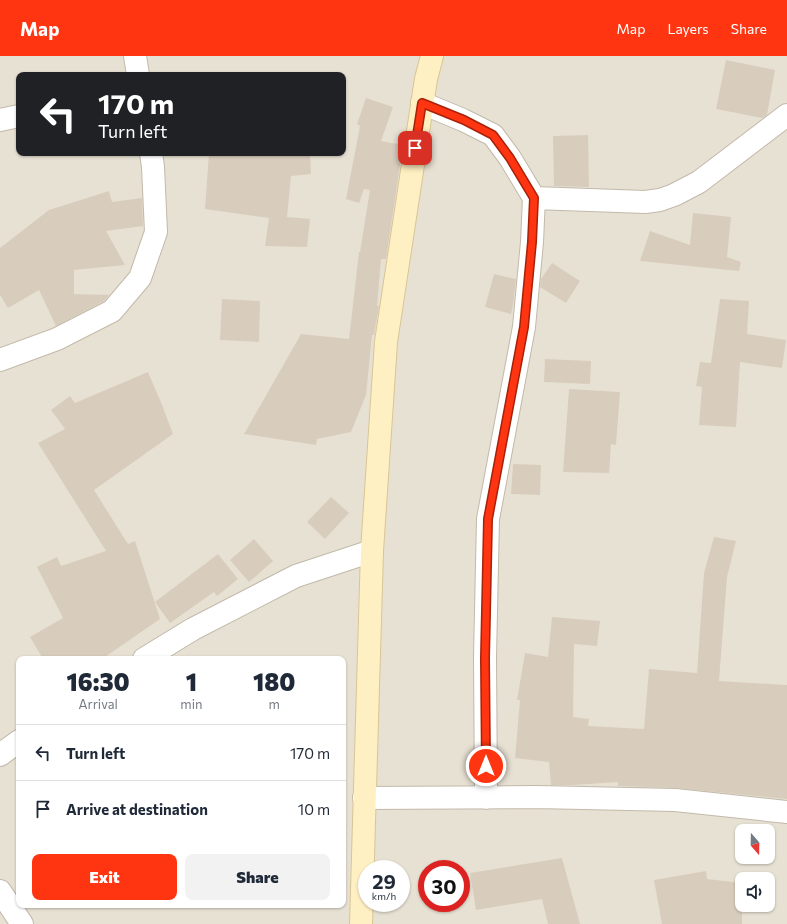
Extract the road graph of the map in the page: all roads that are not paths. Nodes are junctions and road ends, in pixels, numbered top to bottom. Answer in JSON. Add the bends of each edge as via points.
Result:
{"nodes":[{"id":1,"x":135,"y":56,"type":"edge"},
{"id":2,"x":432,"y":56,"type":"edge"},
{"id":3,"x":138,"y":72,"type":"edge"},
{"id":4,"x":422,"y":103,"type":"junction"},
{"id":5,"x":787,"y":115,"type":"edge"},
{"id":6,"x":16,"y":117,"type":"edge"},
{"id":7,"x":0,"y":120,"type":"edge"},
{"id":8,"x":151,"y":156,"type":"edge"},
{"id":9,"x":534,"y":198,"type":"junction"},
{"id":10,"x":0,"y":360,"type":"edge"},
{"id":11,"x":372,"y":551,"type":"junction"},
{"id":12,"x":149,"y":656,"type":"edge"},
{"id":13,"x":16,"y":743,"type":"edge"},
{"id":14,"x":0,"y":755,"type":"edge"},
{"id":15,"x":364,"y":798,"type":"junction"},
{"id":16,"x":486,"y":798,"type":"junction"},
{"id":17,"x":787,"y":812,"type":"edge"},
{"id":18,"x":0,"y":890,"type":"edge"},
{"id":19,"x":22,"y":924,"type":"edge"},
{"id":20,"x":362,"y":924,"type":"edge"}],
"edges":[{"from":1,"to":3,"type":"street"},
{"from":2,"to":4,"type":"main road"},
{"from":4,"to":9,"type":"street","via":[[493,135]]},
{"from":4,"to":11,"type":"main road","via":[[386,342]]},
{"from":5,"to":9,"type":"street","via":[[699,182],[660,200],[645,202]]},
{"from":6,"to":7,"type":"street"},
{"from":8,"to":10,"type":"street","via":[[156,232],[140,278],[112,311],[57,339]]},
{"from":9,"to":16,"type":"street","via":[[524,327],[488,519],[485,658]]},
{"from":11,"to":12,"type":"street","via":[[296,576],[193,629]]},
{"from":11,"to":15,"type":"main road"},
{"from":13,"to":14,"type":"street"},
{"from":15,"to":16,"type":"street"},
{"from":15,"to":20,"type":"main road"},
{"from":16,"to":17,"type":"street","via":[[675,800]]},
{"from":18,"to":19,"type":"street"}]}
